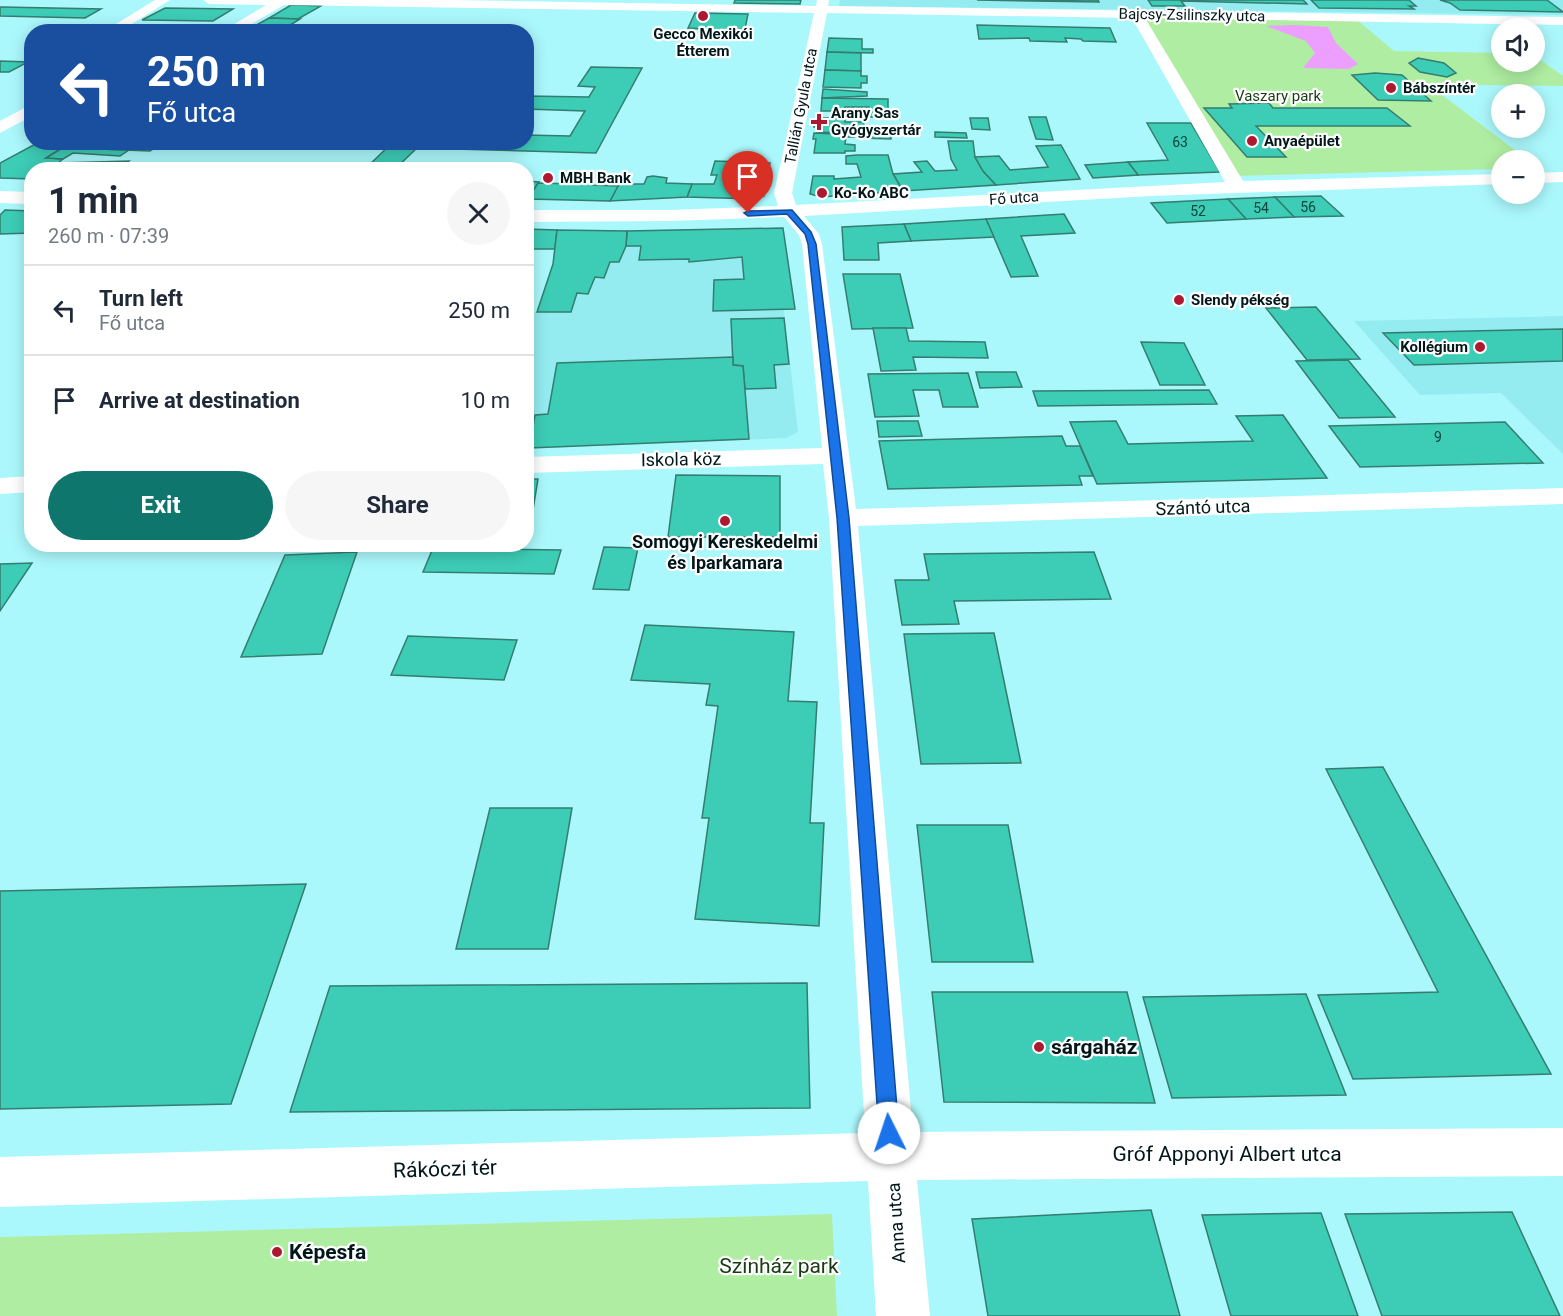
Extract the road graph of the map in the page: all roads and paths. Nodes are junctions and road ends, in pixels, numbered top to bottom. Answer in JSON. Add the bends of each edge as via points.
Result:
{"nodes":[{"id":1,"x":164,"y":0,"type":"edge"},
{"id":2,"x":209,"y":0,"type":"edge"},
{"id":3,"x":284,"y":1,"type":"edge"},
{"id":4,"x":822,"y":4,"type":"edge"},
{"id":5,"x":1138,"y":15,"type":"junction"},
{"id":6,"x":1563,"y":21,"type":"edge"},
{"id":7,"x":123,"y":24,"type":"edge"},
{"id":8,"x":242,"y":24,"type":"edge"},
{"id":9,"x":24,"y":114,"type":"edge"},
{"id":10,"x":0,"y":128,"type":"edge"},
{"id":11,"x":1563,"y":177,"type":"edge"},
{"id":12,"x":1545,"y":178,"type":"edge"},
{"id":13,"x":1491,"y":179,"type":"edge"},
{"id":14,"x":1237,"y":186,"type":"junction"},
{"id":15,"x":0,"y":197,"type":"edge"},
{"id":16,"x":24,"y":198,"type":"edge"},
{"id":17,"x":846,"y":210,"type":"junction"},
{"id":18,"x":789,"y":211,"type":"junction"},
{"id":19,"x":534,"y":216,"type":"edge"},
{"id":20,"x":808,"y":234,"type":"junction"},
{"id":21,"x":836,"y":456,"type":"junction"},
{"id":22,"x":534,"y":465,"type":"edge"},
{"id":23,"x":24,"y":484,"type":"edge"},
{"id":24,"x":0,"y":486,"type":"edge"},
{"id":25,"x":1563,"y":496,"type":"edge"},
{"id":26,"x":843,"y":518,"type":"junction"},
{"id":27,"x":1563,"y":1152,"type":"edge"},
{"id":28,"x":891,"y":1156,"type":"junction"},
{"id":29,"x":0,"y":1182,"type":"edge"},
{"id":30,"x":903,"y":1316,"type":"edge"}],
"edges":[{"from":1,"to":7,"type":"street"},
{"from":2,"to":3,"type":"street","name":"Bajcsy-Zsilinszky utca"},
{"from":3,"to":4,"type":"street","name":"Bajcsy-Zsilinszky utca"},
{"from":3,"to":8,"type":"street"},
{"from":4,"to":5,"type":"street","name":"Bajcsy-Zsilinszky utca"},
{"from":4,"to":18,"type":"street","name":"Tallián Gyula utca","via":[[783,194]]},
{"from":5,"to":6,"type":"street","name":"Bajcsy-Zsilinszky utca"},
{"from":5,"to":14,"type":"street","via":[[1163,65]]},
{"from":9,"to":10,"type":"street"},
{"from":11,"to":12,"type":"street"},
{"from":13,"to":14,"type":"street","name":"Fő utca"},
{"from":14,"to":17,"type":"street","name":"Fő utca"},
{"from":15,"to":16,"type":"street"},
{"from":17,"to":18,"type":"street","name":"Fő utca"},
{"from":17,"to":20,"type":"street","via":[[824,216]]},
{"from":18,"to":19,"type":"street","name":"Fő utca","via":[[700,216]]},
{"from":18,"to":20,"type":"street"},
{"from":20,"to":21,"type":"street","name":"Anna utca"},
{"from":21,"to":22,"type":"street","name":"Iskola köz"},
{"from":21,"to":26,"type":"street","name":"Anna utca"},
{"from":23,"to":24,"type":"street"},
{"from":25,"to":26,"type":"street","name":"Szántó utca"},
{"from":26,"to":28,"type":"street","name":"Anna utca"},
{"from":27,"to":28,"type":"street","name":"Gróf Apponyi Albert utca"},
{"from":28,"to":29,"type":"street","name":"Rákóczi tér"},
{"from":28,"to":30,"type":"street","name":"Anna utca"}]}
